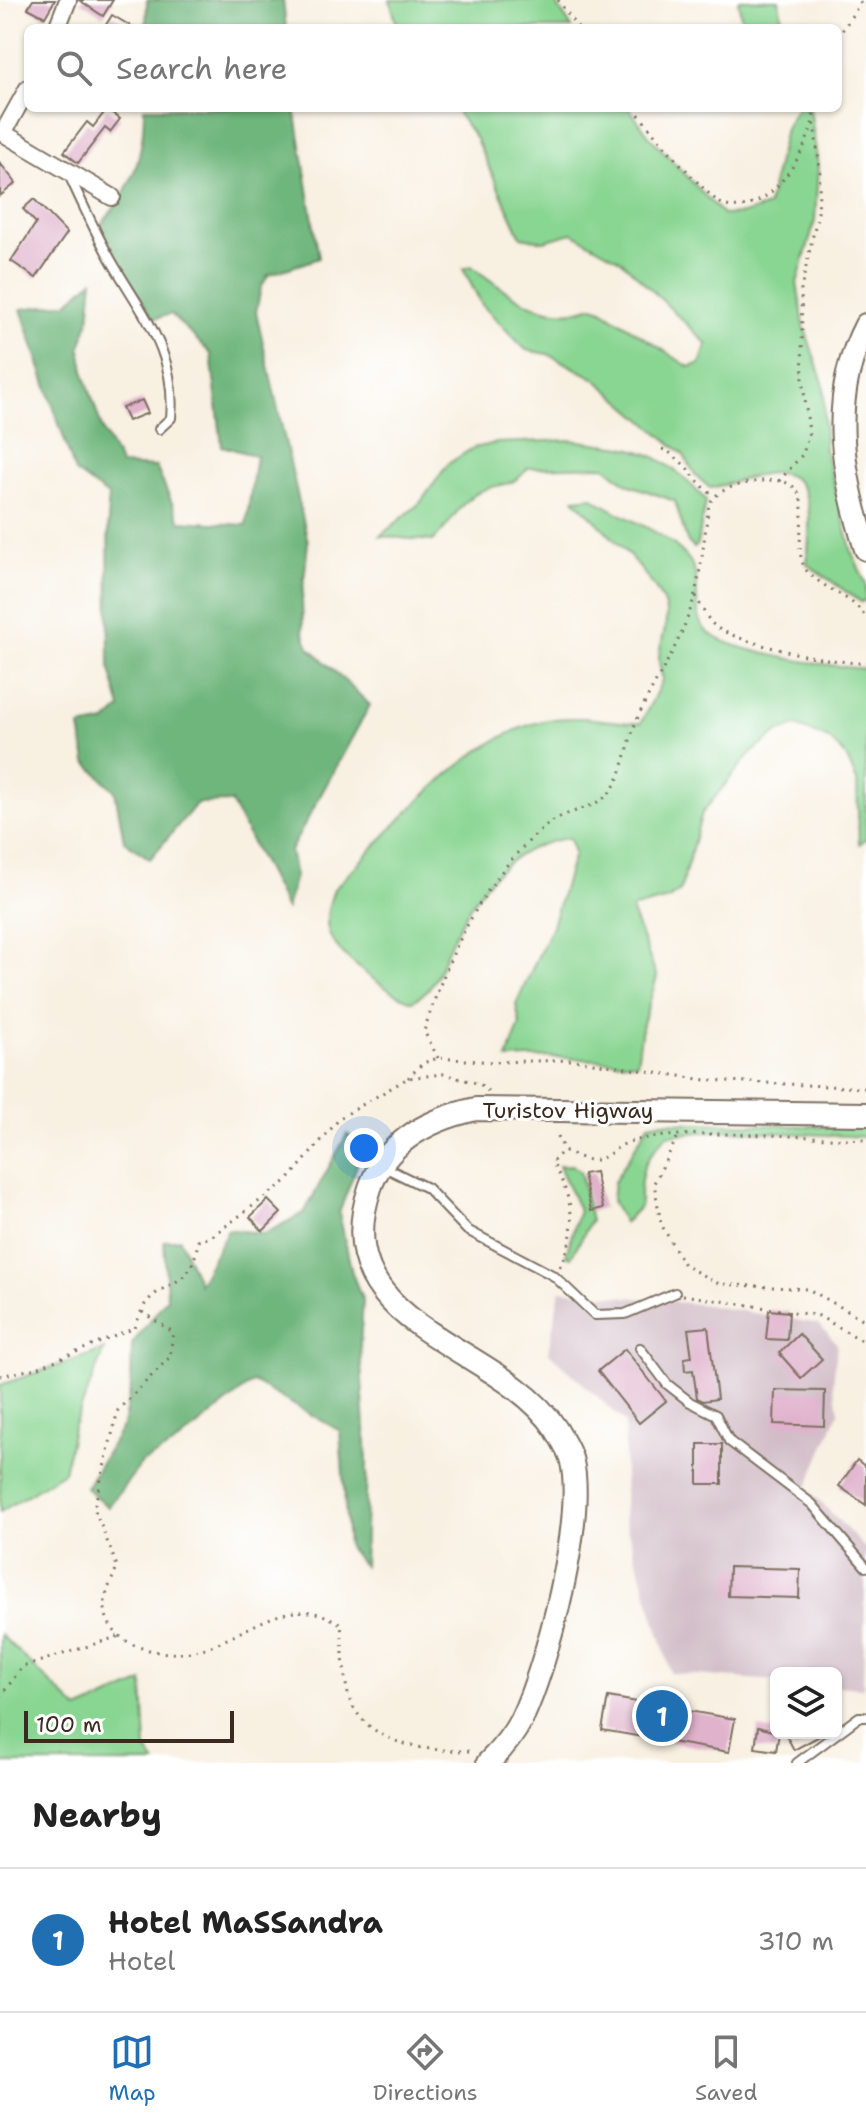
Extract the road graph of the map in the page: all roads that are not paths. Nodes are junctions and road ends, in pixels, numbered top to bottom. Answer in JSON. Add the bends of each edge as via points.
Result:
{"nodes":[{"id":1,"x":68,"y":0,"type":"edge"},
{"id":2,"x":59,"y":24,"type":"edge"},
{"id":3,"x":24,"y":95,"type":"edge"},
{"id":4,"x":2,"y":135,"type":"edge"},
{"id":5,"x":66,"y":169,"type":"junction"},
{"id":6,"x":112,"y":197,"type":"dead end"},
{"id":7,"x":866,"y":325,"type":"edge"},
{"id":8,"x":159,"y":429,"type":"dead end"},
{"id":9,"x":866,"y":549,"type":"edge"},
{"id":10,"x":866,"y":1114,"type":"edge"},
{"id":11,"x":382,"y":1166,"type":"junction"},
{"id":12,"x":675,"y":1293,"type":"road end"},
{"id":13,"x":640,"y":1348,"type":"dead end"},
{"id":14,"x":866,"y":1567,"type":"edge"},
{"id":15,"x":866,"y":1717,"type":"edge"},
{"id":16,"x":494,"y":1757,"type":"edge"},
{"id":17,"x":797,"y":1763,"type":"edge"}],
"edges":[{"from":1,"to":2,"type":"street"},
{"from":3,"to":4,"type":"street"},
{"from":4,"to":5,"type":"street"},
{"from":5,"to":6,"type":"street"},
{"from":5,"to":8,"type":"lane","via":[[167,359],[171,418]]},
{"from":7,"to":9,"type":"main road","via":[[856,343],[841,426],[853,507]]},
{"from":10,"to":11,"type":"main road","name":"Turistov Higway","via":[[476,1109],[442,1116],[413,1133]]},
{"from":11,"to":12,"type":"lane","via":[[427,1188],[467,1230],[554,1276],[595,1315],[625,1314]]},
{"from":11,"to":16,"type":"main road","name":"Turistov Higway","via":[[362,1211],[363,1248],[386,1297],[533,1400],[572,1460],[572,1536],[539,1679],[520,1724]]},
{"from":13,"to":14,"type":"lane","via":[[667,1384],[716,1415],[729,1441],[812,1504]]},
{"from":15,"to":17,"type":"lane"}]}
